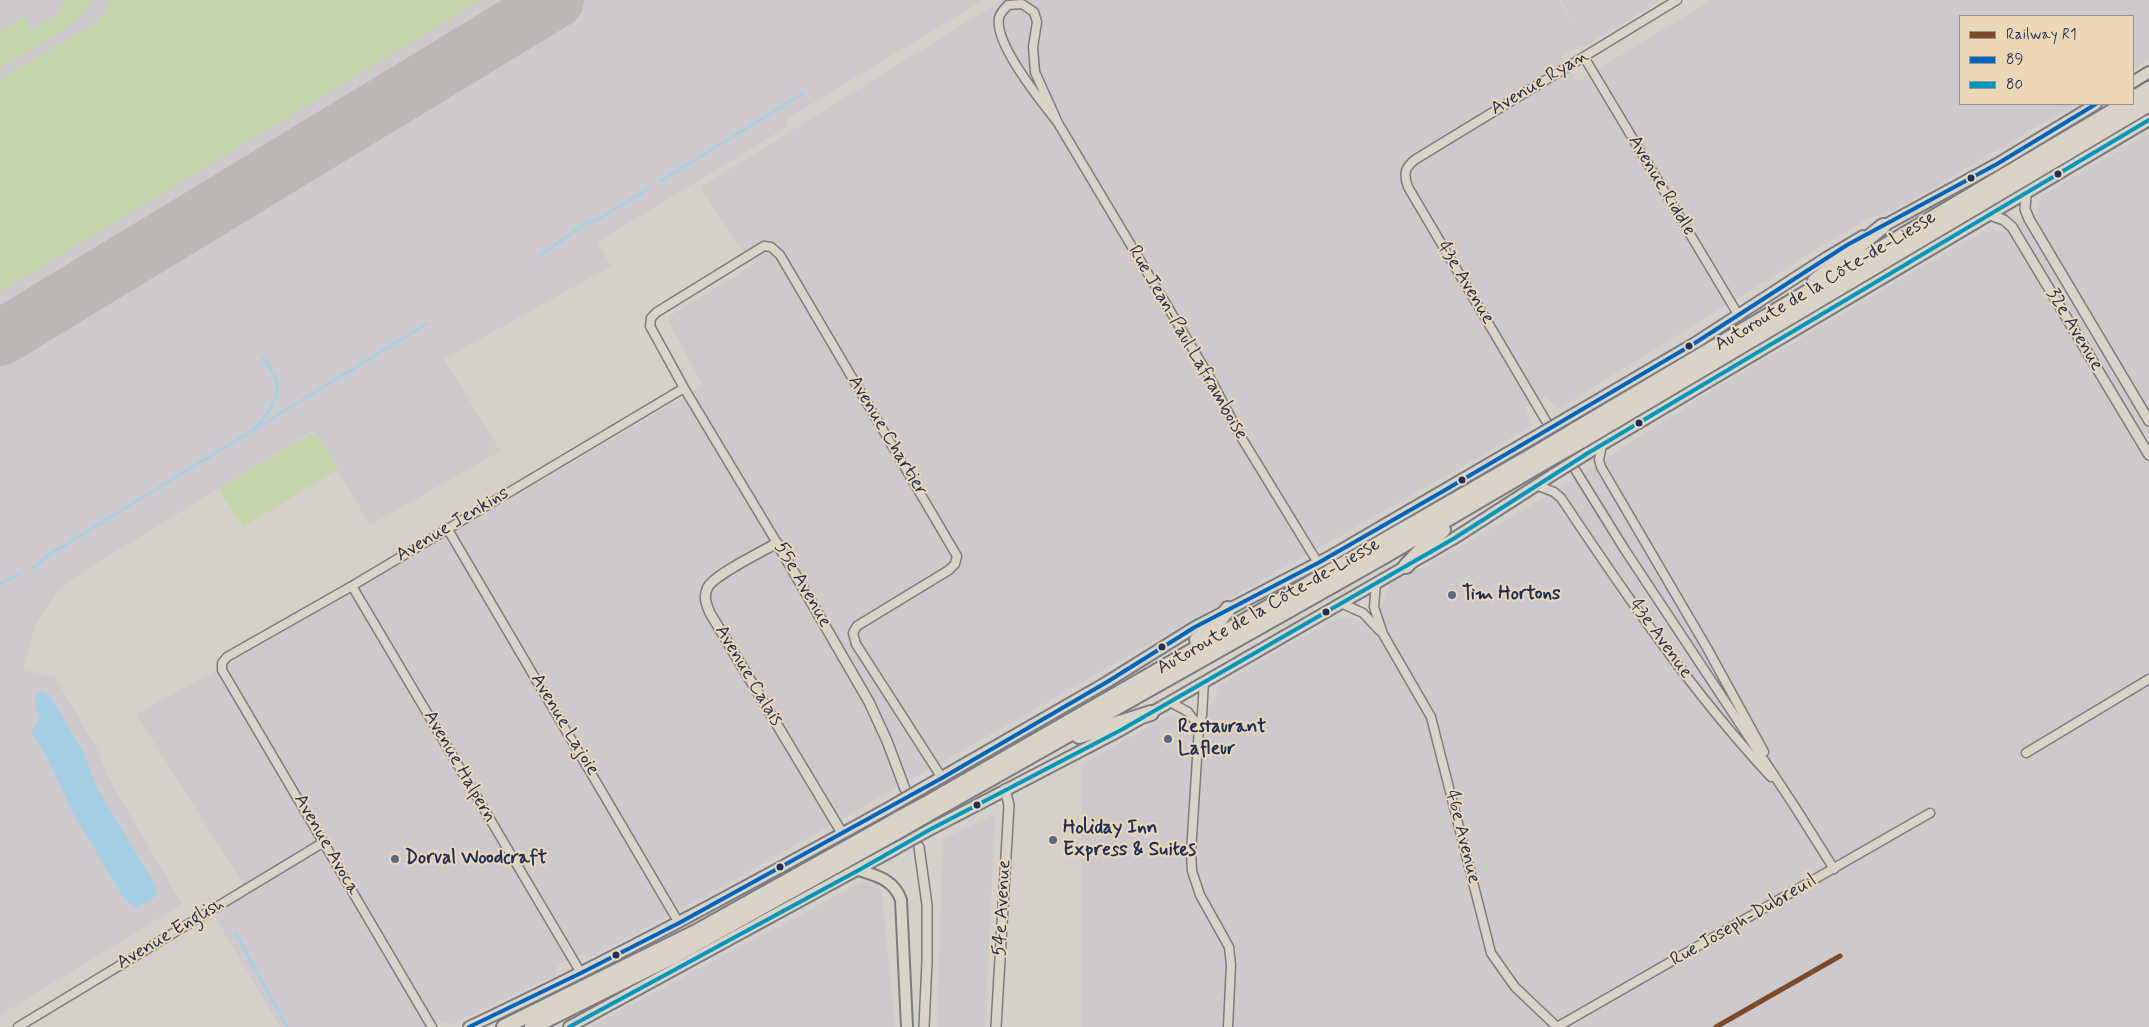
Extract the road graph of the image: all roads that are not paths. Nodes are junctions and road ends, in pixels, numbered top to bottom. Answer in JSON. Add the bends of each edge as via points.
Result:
{"nodes":[{"id":1,"x":1677,"y":0,"type":"edge"},
{"id":2,"x":1584,"y":57,"type":"junction"},
{"id":3,"x":2149,"y":72,"type":"edge"},
{"id":4,"x":2134,"y":81,"type":"edge"},
{"id":5,"x":2149,"y":89,"type":"edge"},
{"id":6,"x":2134,"y":98,"type":"edge"},
{"id":7,"x":2149,"y":104,"type":"edge"},
{"id":8,"x":2094,"y":105,"type":"edge"},
{"id":9,"x":2123,"y":105,"type":"edge"},
{"id":10,"x":2149,"y":120,"type":"edge"},
{"id":11,"x":1058,"y":123,"type":"junction"},
{"id":12,"x":1405,"y":169,"type":"joint"},
{"id":13,"x":2026,"y":194,"type":"junction"},
{"id":14,"x":1990,"y":215,"type":"junction"},
{"id":15,"x":1883,"y":226,"type":"junction"},
{"id":16,"x":1781,"y":309,"type":"junction"},
{"id":17,"x":1738,"y":316,"type":"junction"},
{"id":18,"x":684,"y":388,"type":"junction"},
{"id":19,"x":2141,"y":408,"type":"junction"},
{"id":20,"x":2126,"y":417,"type":"junction"},
{"id":21,"x":1546,"y":421,"type":"dead end"},
{"id":22,"x":2149,"y":421,"type":"edge"},
{"id":23,"x":1578,"y":436,"type":"junction"},
{"id":24,"x":1602,"y":445,"type":"junction"},
{"id":25,"x":2149,"y":455,"type":"edge"},
{"id":26,"x":1543,"y":456,"type":"junction"},
{"id":27,"x":1576,"y":471,"type":"dead end"},
{"id":28,"x":1536,"y":486,"type":"junction"},
{"id":29,"x":1491,"y":494,"type":"junction"},
{"id":30,"x":447,"y":528,"type":"junction"},
{"id":31,"x":777,"y":542,"type":"junction"},
{"id":32,"x":1318,"y":563,"type":"junction"},
{"id":33,"x":1406,"y":566,"type":"junction"},
{"id":34,"x":1376,"y":583,"type":"junction"},
{"id":35,"x":352,"y":586,"type":"junction"},
{"id":36,"x":1341,"y":603,"type":"junction"},
{"id":37,"x":1228,"y":609,"type":"junction"},
{"id":38,"x":1384,"y":634,"type":"junction"},
{"id":39,"x":222,"y":662,"type":"joint"},
{"id":40,"x":1157,"y":671,"type":"junction"},
{"id":41,"x":2149,"y":680,"type":"edge"},
{"id":42,"x":1204,"y":682,"type":"junction"},
{"id":43,"x":1170,"y":702,"type":"junction"},
{"id":44,"x":1151,"y":713,"type":"junction"},
{"id":45,"x":1199,"y":727,"type":"junction"},
{"id":46,"x":1048,"y":747,"type":"junction"},
{"id":47,"x":2026,"y":753,"type":"dead end"},
{"id":48,"x":942,"y":778,"type":"junction"},
{"id":49,"x":905,"y":789,"type":"tunnel mouth"},
{"id":50,"x":1005,"y":789,"type":"junction"},
{"id":51,"x":1788,"y":795,"type":"junction"},
{"id":52,"x":927,"y":809,"type":"junction"},
{"id":53,"x":1930,"y":813,"type":"dead end"},
{"id":54,"x":894,"y":828,"type":"junction"},
{"id":55,"x":842,"y":833,"type":"junction"},
{"id":56,"x":324,"y":842,"type":"junction"},
{"id":57,"x":919,"y":847,"type":"tunnel mouth"},
{"id":58,"x":1834,"y":869,"type":"junction"},
{"id":59,"x":859,"y":870,"type":"junction"},
{"id":60,"x":680,"y":923,"type":"junction"},
{"id":61,"x":581,"y":974,"type":"junction"},
{"id":62,"x":18,"y":1027,"type":"edge"},
{"id":63,"x":432,"y":1027,"type":"edge"},
{"id":64,"x":469,"y":1027,"type":"edge"},
{"id":65,"x":504,"y":1027,"type":"edge"},
{"id":66,"x":532,"y":1027,"type":"edge"},
{"id":67,"x":569,"y":1027,"type":"edge"},
{"id":68,"x":907,"y":1027,"type":"edge"},
{"id":69,"x":924,"y":1027,"type":"edge"},
{"id":70,"x":996,"y":1027,"type":"edge"},
{"id":71,"x":1228,"y":1027,"type":"edge"},
{"id":72,"x":1557,"y":1027,"type":"edge"}],
"edges":[{"from":1,"to":2,"type":"street","name":"Avenue Ryan"},
{"from":2,"to":12,"type":"street","name":"Avenue Ryan","via":[[1416,159]]},
{"from":2,"to":17,"type":"street","name":"Avenue Riddle"},
{"from":3,"to":4,"type":"main road"},
{"from":5,"to":6,"type":"highway"},
{"from":7,"to":23,"type":"highway","name":"Autoroute de la Côte-de-Liesse"},
{"from":8,"to":15,"type":"main road"},
{"from":9,"to":16,"type":"highway","name":"Autoroute de la Côte-de-Liesse"},
{"from":10,"to":13,"type":"main road"},
{"from":11,"to":11,"type":"street","name":"Rue Jean-Paul Laframboise","via":[[1035,72],[1036,16],[1031,8],[1022,4],[1008,5],[1000,16],[999,27],[1010,54],[1025,80]]},
{"from":11,"to":32,"type":"street","name":"Rue Jean-Paul Laframboise"},
{"from":12,"to":21,"type":"street","name":"43e Avenue","via":[[1412,194]]},
{"from":13,"to":14,"type":"main road"},
{"from":13,"to":19,"type":"street","name":"32e Avenue","via":[[2025,209],[2029,219]]},
{"from":14,"to":20,"type":"street","name":"32e Avenue","via":[[2012,227]]},
{"from":14,"to":24,"type":"main road"},
{"from":15,"to":16,"type":"highway"},
{"from":15,"to":17,"type":"main road","via":[[1826,258]]},
{"from":16,"to":23,"type":"highway","name":"Autoroute de la Côte-de-Liesse"},
{"from":17,"to":32,"type":"main road","bridge":true},
{"from":18,"to":30,"type":"street","name":"Avenue Jenkins"},
{"from":18,"to":31,"type":"street","name":"55e Avenue"},
{"from":18,"to":48,"type":"street","name":"Avenue Chartier","via":[[650,329],[652,316],[758,248],[774,248],[957,556],[949,570],[857,626],[853,633],[856,644]]},
{"from":19,"to":20,"type":"street"},
{"from":19,"to":22,"type":"street","name":"32e Avenue"},
{"from":20,"to":25,"type":"street","name":"32e Avenue"},
{"from":23,"to":26,"type":"highway","name":"Autoroute de la Côte-de-Liesse","bridge":true},
{"from":24,"to":28,"type":"main road","bridge":true},
{"from":24,"to":51,"type":"street","name":"43e Avenue","via":[[1601,467]]},
{"from":26,"to":29,"type":"highway","name":"Autoroute de la Côte-de-Liesse"},
{"from":26,"to":40,"type":"highway","name":"Autoroute de la Côte-de-Liesse"},
{"from":27,"to":51,"type":"street","name":"43e Avenue"},
{"from":28,"to":33,"type":"main road"},
{"from":28,"to":51,"type":"street","name":"43e Avenue","via":[[1554,492],[1560,498],[1724,726]]},
{"from":29,"to":33,"type":"highway","via":[[1430,541]]},
{"from":29,"to":46,"type":"highway","name":"Autoroute de la Côte-de-Liesse"},
{"from":30,"to":35,"type":"street","name":"Avenue Jenkins"},
{"from":30,"to":60,"type":"street","name":"Avenue Lajoie"},
{"from":31,"to":49,"type":"street","name":"55e Avenue","via":[[869,702]]},
{"from":31,"to":55,"type":"street","name":"Avenue Calais","via":[[714,580],[707,588],[705,600]]},
{"from":32,"to":37,"type":"main road"},
{"from":33,"to":34,"type":"main road"},
{"from":34,"to":36,"type":"main road"},
{"from":34,"to":38,"type":"street","name":"46e Avenue","via":[[1374,607]]},
{"from":35,"to":39,"type":"street","name":"Avenue Jenkins"},
{"from":35,"to":61,"type":"street","name":"Avenue Halpern"},
{"from":36,"to":38,"type":"street","name":"46e Avenue","via":[[1363,613]]},
{"from":36,"to":42,"type":"main road"},
{"from":37,"to":40,"type":"highway","via":[[1214,627]]},
{"from":37,"to":48,"type":"main road"},
{"from":38,"to":72,"type":"street","name":"46e Avenue","via":[[1431,717],[1492,952],[1515,988]]},
{"from":39,"to":56,"type":"street","name":"Avenue Avoca","via":[[222,670]]},
{"from":40,"to":52,"type":"highway","name":"Autoroute de la Côte-de-Liesse"},
{"from":41,"to":47,"type":"street"},
{"from":42,"to":43,"type":"main road"},
{"from":42,"to":45,"type":"street"},
{"from":43,"to":44,"type":"main road"},
{"from":43,"to":45,"type":"street","via":[[1188,712]]},
{"from":44,"to":46,"type":"highway"},
{"from":44,"to":50,"type":"main road"},
{"from":45,"to":71,"type":"street","via":[[1192,871],[1228,948],[1231,965]]},
{"from":46,"to":52,"type":"highway","name":"Autoroute de la Côte-de-Liesse"},
{"from":48,"to":55,"type":"main road","bridge":true},
{"from":50,"to":59,"type":"main road","bridge":true},
{"from":50,"to":70,"type":"street","name":"54e Avenue","via":[[1009,805]]},
{"from":51,"to":58,"type":"street","name":"43e Avenue"},
{"from":52,"to":54,"type":"highway","name":"Autoroute de la Côte-de-Liesse","bridge":true},
{"from":53,"to":58,"type":"street","name":"Rue Joseph-Dubreuil"},
{"from":54,"to":65,"type":"highway","name":"Autoroute de la Côte-de-Liesse","via":[[594,984]]},
{"from":54,"to":66,"type":"highway","name":"Autoroute de la Côte-de-Liesse","via":[[674,956]]},
{"from":55,"to":60,"type":"main road"},
{"from":56,"to":62,"type":"street","name":"Avenue English"},
{"from":56,"to":63,"type":"street","name":"Avenue Avoca"},
{"from":57,"to":69,"type":"street","via":[[927,905]]},
{"from":58,"to":72,"type":"street","name":"Rue Joseph-Dubreuil"},
{"from":59,"to":67,"type":"main road"},
{"from":59,"to":68,"type":"main road","via":[[888,882],[901,900]]},
{"from":60,"to":61,"type":"main road"},
{"from":61,"to":64,"type":"main road"}]}
